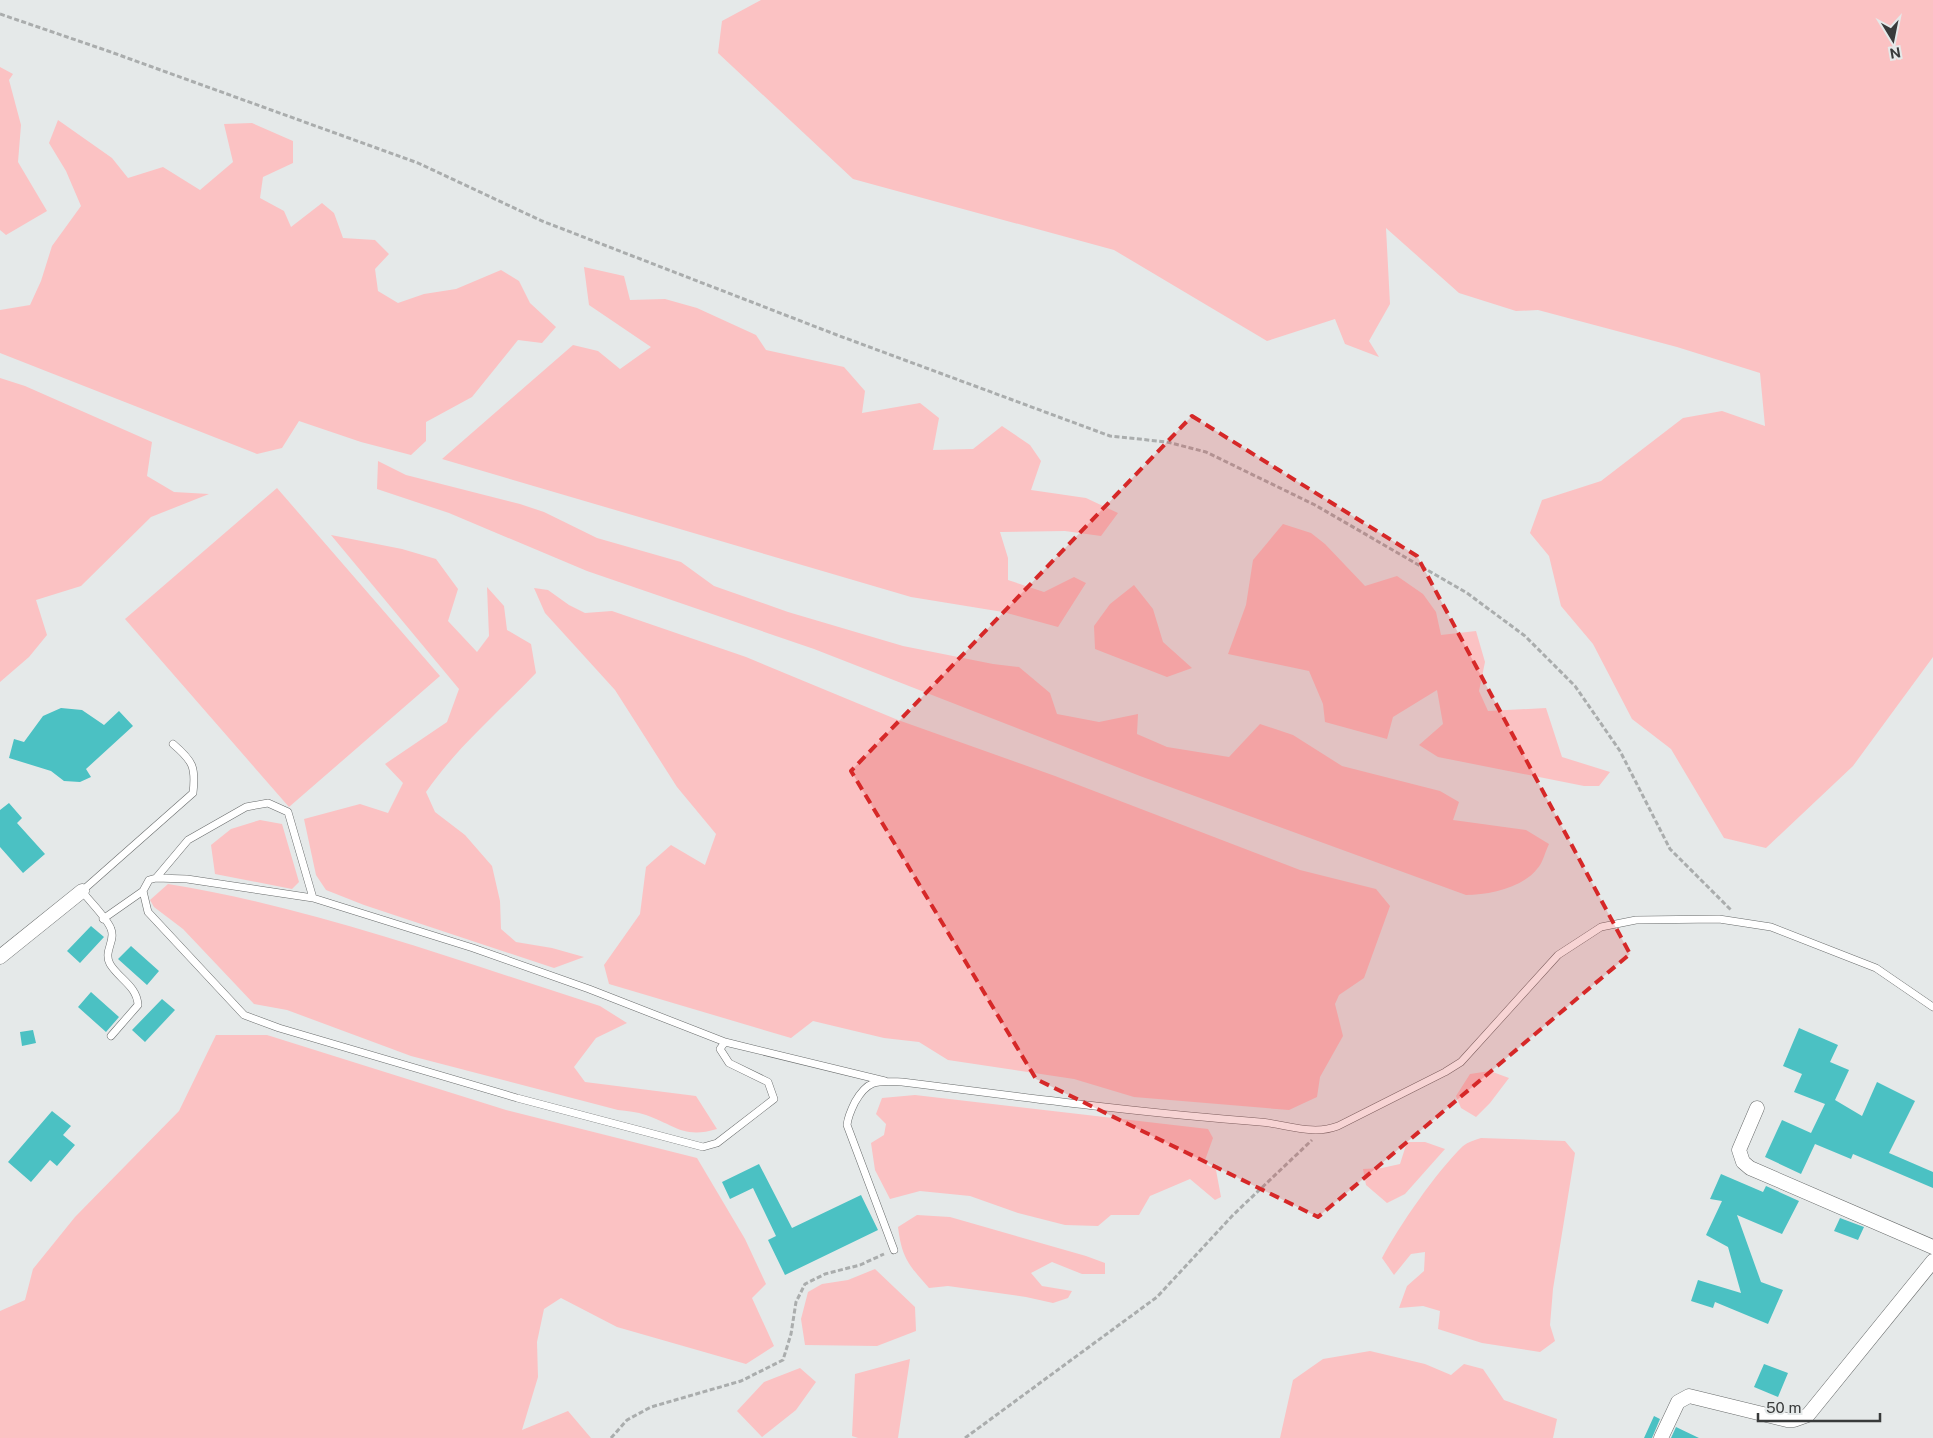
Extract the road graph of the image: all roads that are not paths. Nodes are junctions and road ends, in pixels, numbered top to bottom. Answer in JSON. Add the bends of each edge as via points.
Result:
{"nodes":[{"id":1,"x":173,"y":744,"type":"dead end"},
{"id":2,"x":156,"y":878,"type":"junction"},
{"id":3,"x":82,"y":891,"type":"junction"},
{"id":4,"x":144,"y":891,"type":"junction"},
{"id":5,"x":313,"y":898,"type":"junction"},
{"id":6,"x":103,"y":919,"type":"junction"},
{"id":7,"x":0,"y":957,"type":"edge"},
{"id":8,"x":1933,"y":1007,"type":"edge"},
{"id":9,"x":112,"y":1036,"type":"dead end"},
{"id":10,"x":725,"y":1042,"type":"junction"},
{"id":11,"x":884,"y":1081,"type":"junction"},
{"id":12,"x":1757,"y":1108,"type":"dead end"},
{"id":13,"x":1933,"y":1247,"type":"edge"},
{"id":14,"x":894,"y":1250,"type":"road end"},
{"id":15,"x":1933,"y":1260,"type":"edge"},
{"id":16,"x":1661,"y":1438,"type":"edge"}],
"edges":[{"from":1,"to":3,"type":"lane","via":[[187,756],[195,773],[193,792]]},
{"from":2,"to":4,"type":"lane","via":[[149,880]]},
{"from":2,"to":5,"type":"lane","via":[[187,879]]},
{"from":2,"to":5,"type":"lane","via":[[188,840],[246,807],[268,803],[288,812]]},
{"from":3,"to":6,"type":"lane"},
{"from":3,"to":7,"type":"street"},
{"from":4,"to":6,"type":"lane"},
{"from":4,"to":10,"type":"lane","via":[[148,912],[244,1015],[288,1031],[517,1098],[703,1147],[717,1143],[774,1099],[768,1082],[728,1063],[720,1049]]},
{"from":5,"to":10,"type":"lane","via":[[473,948]]},
{"from":6,"to":9,"type":"lane","via":[[111,929],[107,953],[110,963],[137,994],[138,1005]]},
{"from":8,"to":11,"type":"lane","via":[[1876,968],[1781,930],[1719,919],[1636,920],[1602,927],[1558,955],[1461,1062],[1338,1126],[1321,1131]]},
{"from":10,"to":11,"type":"lane"},
{"from":11,"to":14,"type":"lane","via":[[863,1087],[848,1114],[847,1124]]},
{"from":12,"to":13,"type":"street","via":[[1739,1150],[1743,1162],[1750,1168]]},
{"from":15,"to":16,"type":"street","via":[[1808,1415],[1787,1420],[1689,1396],[1678,1402]]}]}
